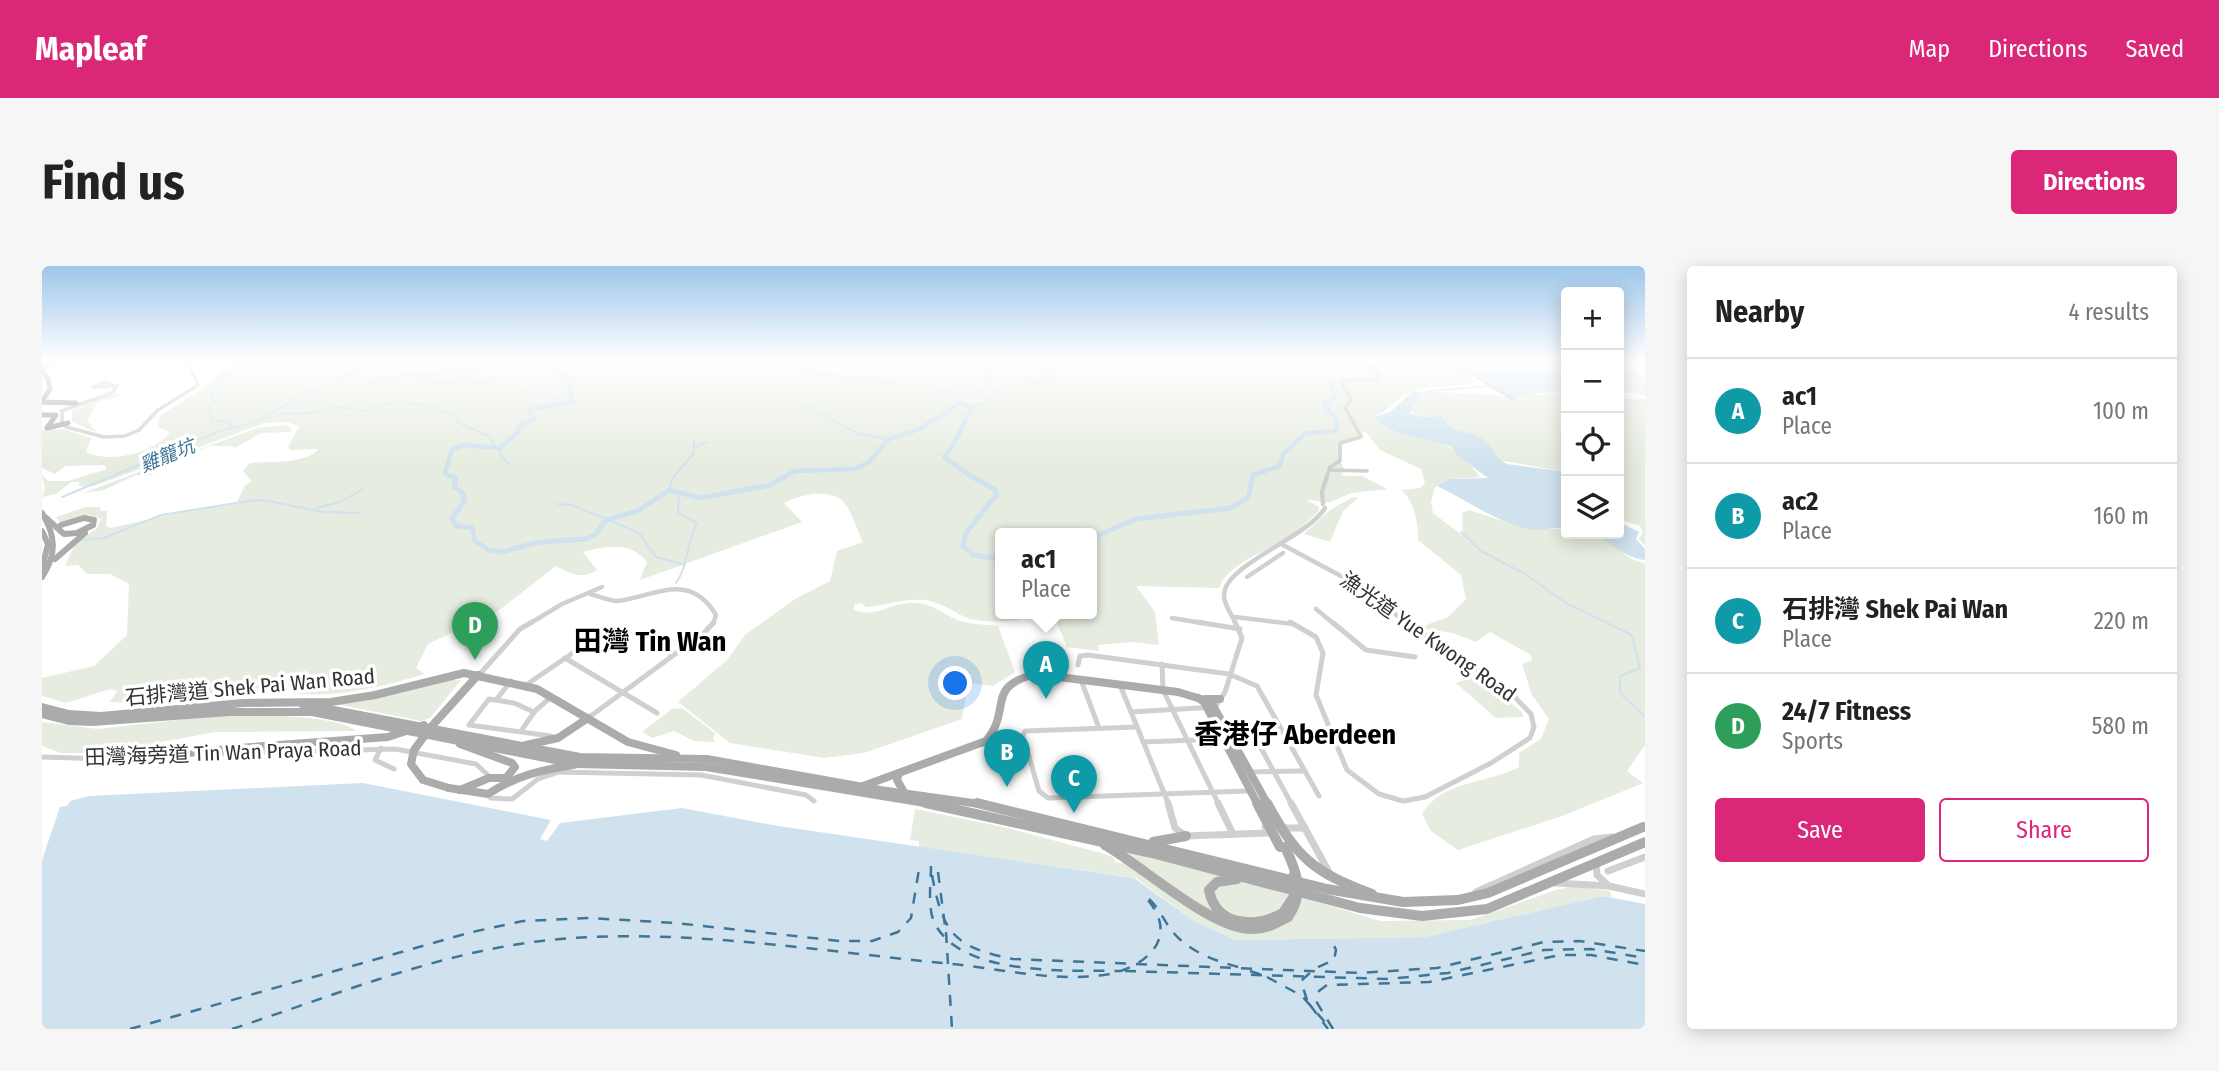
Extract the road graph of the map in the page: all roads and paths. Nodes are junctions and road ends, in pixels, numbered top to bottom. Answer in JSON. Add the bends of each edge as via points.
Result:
{"nodes":[{"id":1,"x":103,"y":396,"type":"edge"},
{"id":2,"x":181,"y":396,"type":"edge"},
{"id":3,"x":1348,"y":396,"type":"edge"},
{"id":4,"x":1507,"y":396,"type":"edge"},
{"id":5,"x":1512,"y":399,"type":"dead end"},
{"id":6,"x":42,"y":400,"type":"edge"},
{"id":7,"x":76,"y":403,"type":"junction"},
{"id":8,"x":44,"y":408,"type":"edge"},
{"id":9,"x":63,"y":410,"type":"junction"},
{"id":10,"x":42,"y":415,"type":"edge"},
{"id":11,"x":66,"y":424,"type":"junction"},
{"id":12,"x":1329,"y":470,"type":"junction"},
{"id":13,"x":1367,"y":471,"type":"dead end"},
{"id":14,"x":44,"y":515,"type":"edge"},
{"id":15,"x":61,"y":525,"type":"dead end"},
{"id":16,"x":93,"y":525,"type":"junction"},
{"id":17,"x":42,"y":531,"type":"edge"},
{"id":18,"x":45,"y":544,"type":"edge"},
{"id":19,"x":1283,"y":545,"type":"junction"},
{"id":20,"x":1283,"y":553,"type":"dead end"},
{"id":21,"x":52,"y":562,"type":"junction"},
{"id":22,"x":42,"y":568,"type":"edge"},
{"id":23,"x":42,"y":577,"type":"edge"},
{"id":24,"x":1247,"y":577,"type":"dead end"},
{"id":25,"x":602,"y":587,"type":"dead end"},
{"id":26,"x":590,"y":594,"type":"junction"},
{"id":27,"x":1316,"y":609,"type":"dead end"},
{"id":28,"x":1235,"y":617,"type":"junction"},
{"id":29,"x":1172,"y":618,"type":"dead end"},
{"id":30,"x":1240,"y":629,"type":"junction"},
{"id":31,"x":634,"y":633,"type":"dead end"},
{"id":32,"x":586,"y":644,"type":"dead end"},
{"id":33,"x":673,"y":655,"type":"junction"},
{"id":34,"x":1415,"y":657,"type":"dead end"},
{"id":35,"x":565,"y":659,"type":"junction"},
{"id":36,"x":1162,"y":664,"type":"junction"},
{"id":37,"x":1078,"y":665,"type":"dead end"},
{"id":38,"x":1229,"y":674,"type":"junction"},
{"id":39,"x":479,"y":675,"type":"junction"},
{"id":40,"x":1081,"y":680,"type":"junction"},
{"id":41,"x":511,"y":681,"type":"junction"},
{"id":42,"x":526,"y":685,"type":"junction"},
{"id":43,"x":1120,"y":685,"type":"junction"},
{"id":44,"x":1163,"y":690,"type":"junction"},
{"id":45,"x":623,"y":692,"type":"junction"},
{"id":46,"x":1195,"y":696,"type":"junction"},
{"id":47,"x":552,"y":697,"type":"junction"},
{"id":48,"x":1220,"y":698,"type":"junction"},
{"id":49,"x":492,"y":699,"type":"junction"},
{"id":50,"x":1206,"y":699,"type":"junction"},
{"id":51,"x":302,"y":704,"type":"junction"},
{"id":52,"x":42,"y":707,"type":"edge"},
{"id":53,"x":1211,"y":708,"type":"junction"},
{"id":54,"x":1173,"y":710,"type":"junction"},
{"id":55,"x":534,"y":712,"type":"junction"},
{"id":56,"x":1131,"y":712,"type":"junction"},
{"id":57,"x":657,"y":713,"type":"dead end"},
{"id":58,"x":42,"y":714,"type":"edge"},
{"id":59,"x":440,"y":716,"type":"junction"},
{"id":60,"x":588,"y":718,"type":"junction"},
{"id":61,"x":1277,"y":722,"type":"junction"},
{"id":62,"x":1225,"y":726,"type":"junction"},
{"id":63,"x":1249,"y":726,"type":"junction"},
{"id":64,"x":1137,"y":727,"type":"junction"},
{"id":65,"x":1099,"y":728,"type":"junction"},
{"id":66,"x":521,"y":731,"type":"junction"},
{"id":67,"x":551,"y":736,"type":"dead end"},
{"id":68,"x":1223,"y":739,"type":"junction"},
{"id":69,"x":1188,"y":740,"type":"junction"},
{"id":70,"x":454,"y":741,"type":"junction"},
{"id":71,"x":1143,"y":741,"type":"junction"},
{"id":72,"x":981,"y":744,"type":"junction"},
{"id":73,"x":522,"y":746,"type":"junction"},
{"id":74,"x":381,"y":748,"type":"junction"},
{"id":75,"x":1027,"y":751,"type":"junction"},
{"id":76,"x":167,"y":755,"type":"junction"},
{"id":77,"x":42,"y":757,"type":"edge"},
{"id":78,"x":693,"y":758,"type":"junction"},
{"id":79,"x":575,"y":764,"type":"junction"},
{"id":80,"x":1236,"y":767,"type":"junction"},
{"id":81,"x":394,"y":769,"type":"dead end"},
{"id":82,"x":1304,"y":771,"type":"junction"},
{"id":83,"x":1275,"y":772,"type":"junction"},
{"id":84,"x":899,"y":774,"type":"junction"},
{"id":85,"x":1250,"y":775,"type":"junction"},
{"id":86,"x":490,"y":786,"type":"junction"},
{"id":87,"x":862,"y":786,"type":"junction"},
{"id":88,"x":1247,"y":791,"type":"junction"},
{"id":89,"x":904,"y":792,"type":"junction"},
{"id":90,"x":1213,"y":792,"type":"junction"},
{"id":91,"x":1165,"y":794,"type":"junction"},
{"id":92,"x":1319,"y":796,"type":"dead end"},
{"id":93,"x":814,"y":801,"type":"dead end"},
{"id":94,"x":1644,"y":826,"type":"edge"},
{"id":95,"x":1281,"y":828,"type":"junction"},
{"id":96,"x":1305,"y":828,"type":"junction"},
{"id":97,"x":1233,"y":834,"type":"junction"},
{"id":98,"x":1186,"y":836,"type":"junction"},
{"id":99,"x":1148,"y":842,"type":"junction"},
{"id":100,"x":1645,"y":842,"type":"edge"},
{"id":101,"x":1101,"y":843,"type":"junction"},
{"id":102,"x":1282,"y":847,"type":"junction"},
{"id":103,"x":1645,"y":857,"type":"edge"},
{"id":104,"x":1596,"y":864,"type":"junction"},
{"id":105,"x":1608,"y":872,"type":"dead end"},
{"id":106,"x":1332,"y":878,"type":"junction"},
{"id":107,"x":1248,"y":880,"type":"junction"},
{"id":108,"x":1549,"y":883,"type":"junction"},
{"id":109,"x":1609,"y":886,"type":"junction"},
{"id":110,"x":1645,"y":894,"type":"edge"},
{"id":111,"x":1386,"y":900,"type":"junction"},
{"id":112,"x":1285,"y":915,"type":"junction"}],
"edges":[{"from":1,"to":7,"type":"street"},
{"from":2,"to":11,"type":"street","via":[[139,430],[111,438]]},
{"from":3,"to":12,"type":"street","via":[[1351,400],[1345,407],[1361,437],[1340,443],[1340,461]]},
{"from":4,"to":5,"type":"street"},
{"from":6,"to":7,"type":"main road"},
{"from":7,"to":9,"type":"street"},
{"from":8,"to":9,"type":"main road"},
{"from":9,"to":11,"type":"street"},
{"from":10,"to":11,"type":"main road","via":[[56,415],[47,428]]},
{"from":12,"to":13,"type":"street"},
{"from":12,"to":19,"type":"street","via":[[1322,492],[1323,514]]},
{"from":14,"to":16,"type":"main road","via":[[64,534]]},
{"from":14,"to":21,"type":"main road","via":[[55,542]]},
{"from":15,"to":16,"type":"main road","via":[[87,518],[94,520]]},
{"from":16,"to":21,"type":"main road"},
{"from":17,"to":18,"type":"main road"},
{"from":18,"to":22,"type":"main road"},
{"from":19,"to":28,"type":"street","via":[[1246,567],[1225,587],[1223,596]]},
{"from":19,"to":28,"type":"street","name":"漁光道 Yue Kwong Road","via":[[1356,584],[1508,690],[1531,714],[1534,727],[1530,738],[1425,797],[1403,801],[1379,794],[1348,770],[1316,695],[1323,653],[1316,637],[1288,621]]},
{"from":20,"to":24,"type":"street"},
{"from":21,"to":23,"type":"main road"},
{"from":25,"to":26,"type":"street"},
{"from":26,"to":33,"type":"street","via":[[615,601],[675,589],[708,602],[716,612],[713,624]]},
{"from":26,"to":39,"type":"street","via":[[562,604],[520,629]]},
{"from":27,"to":34,"type":"street","via":[[1366,650]]},
{"from":28,"to":30,"type":"street"},
{"from":29,"to":30,"type":"street"},
{"from":30,"to":38,"type":"street","via":[[1242,638]]},
{"from":31,"to":33,"type":"street"},
{"from":32,"to":35,"type":"street"},
{"from":33,"to":45,"type":"street"},
{"from":35,"to":42,"type":"street"},
{"from":35,"to":45,"type":"street"},
{"from":36,"to":37,"type":"street","via":[[1083,655]]},
{"from":36,"to":38,"type":"street"},
{"from":36,"to":44,"type":"street"},
{"from":38,"to":48,"type":"street"},
{"from":38,"to":61,"type":"street","via":[[1255,683]]},
{"from":39,"to":41,"type":"main road","name":"石排灣道 Shek Pai Wan Road"},
{"from":39,"to":51,"type":"main road","name":"石排灣道 Shek Pai Wan Road","via":[[446,675],[375,695]]},
{"from":39,"to":59,"type":"main road"},
{"from":40,"to":43,"type":"main road"},
{"from":40,"to":65,"type":"street"},
{"from":40,"to":72,"type":"main road","via":[[1030,674],[1007,684],[996,731]]},
{"from":41,"to":42,"type":"main road","name":"石排灣道 Shek Pai Wan Road"},
{"from":41,"to":49,"type":"street"},
{"from":42,"to":47,"type":"main road","name":"石排灣道 Shek Pai Wan Road"},
{"from":43,"to":44,"type":"main road"},
{"from":43,"to":56,"type":"street"},
{"from":44,"to":46,"type":"main road"},
{"from":44,"to":54,"type":"street"},
{"from":45,"to":57,"type":"street"},
{"from":45,"to":60,"type":"street"},
{"from":46,"to":50,"type":"main road"},
{"from":46,"to":53,"type":"main road"},
{"from":47,"to":55,"type":"street"},
{"from":47,"to":60,"type":"main road","name":"石排灣道 Shek Pai Wan Road"},
{"from":48,"to":50,"type":"main road"},
{"from":48,"to":53,"type":"street"},
{"from":49,"to":55,"type":"street"},
{"from":49,"to":66,"type":"street","via":[[469,725]]},
{"from":50,"to":53,"type":"main road"},
{"from":51,"to":52,"type":"main road","name":"石排灣道 Shek Pai Wan Road","via":[[243,703],[101,716]]},
{"from":51,"to":73,"type":"main road"},
{"from":53,"to":54,"type":"street"},
{"from":53,"to":62,"type":"main road"},
{"from":53,"to":68,"type":"main road"},
{"from":54,"to":56,"type":"street"},
{"from":54,"to":69,"type":"street"},
{"from":55,"to":66,"type":"street"},
{"from":56,"to":64,"type":"street"},
{"from":58,"to":70,"type":"main road","name":"石排灣道 Shek Pai Wan Road","via":[[92,722],[282,709]]},
{"from":59,"to":76,"type":"main road","bridge":true,"via":[[412,732],[387,737]]},
{"from":59,"to":86,"type":"main road","bridge":true,"via":[[414,750],[411,764],[424,780],[449,788]]},
{"from":60,"to":73,"type":"main road","via":[[558,738]]},
{"from":60,"to":78,"type":"main road","name":"石排灣道 Shek Pai Wan Road","via":[[632,744]]},
{"from":61,"to":63,"type":"street"},
{"from":61,"to":82,"type":"street"},
{"from":62,"to":63,"type":"street"},
{"from":62,"to":85,"type":"main road"},
{"from":63,"to":83,"type":"street"},
{"from":64,"to":65,"type":"street"},
{"from":64,"to":71,"type":"street"},
{"from":65,"to":75,"type":"street","via":[[1025,731]]},
{"from":66,"to":67,"type":"street"},
{"from":68,"to":69,"type":"street"},
{"from":68,"to":80,"type":"main road"},
{"from":69,"to":71,"type":"street"},
{"from":69,"to":90,"type":"street"},
{"from":70,"to":79,"type":"main road"},
{"from":70,"to":86,"type":"main road","via":[[514,765],[510,775]]},
{"from":71,"to":91,"type":"street"},
{"from":72,"to":75,"type":"street"},
{"from":72,"to":84,"type":"main road"},
{"from":73,"to":78,"type":"main road","via":[[594,759]]},
{"from":74,"to":76,"type":"street","name":"田灣海旁道 Tin Wan Praya Road"},
{"from":74,"to":81,"type":"street","via":[[375,760]]},
{"from":74,"to":86,"type":"street","name":"田灣海旁道 Tin Wan Praya Road","via":[[476,764]]},
{"from":75,"to":91,"type":"street","via":[[1044,797]]},
{"from":76,"to":77,"type":"street","name":"田灣海旁道 Tin Wan Praya Road"},
{"from":78,"to":87,"type":"main road"},
{"from":79,"to":86,"type":"main road"},
{"from":79,"to":101,"type":"main road","via":[[706,767],[956,808]]},
{"from":80,"to":88,"type":"street"},
{"from":80,"to":102,"type":"main road"},
{"from":82,"to":83,"type":"street"},
{"from":82,"to":92,"type":"street"},
{"from":83,"to":85,"type":"street"},
{"from":83,"to":96,"type":"street"},
{"from":84,"to":87,"type":"main road"},
{"from":84,"to":89,"type":"main road","via":[[897,780]]},
{"from":85,"to":95,"type":"main road"},
{"from":85,"to":102,"type":"main road"},
{"from":86,"to":93,"type":"street","via":[[515,798],[549,774],[701,775],[806,795]]},
{"from":87,"to":89,"type":"main road"},
{"from":88,"to":90,"type":"street"},
{"from":88,"to":97,"type":"street","via":[[1268,833]]},
{"from":89,"to":99,"type":"main road","via":[[983,804]]},
{"from":90,"to":91,"type":"street"},
{"from":90,"to":97,"type":"street"},
{"from":91,"to":98,"type":"street","via":[[1173,825]]},
{"from":94,"to":111,"type":"main road","via":[[1505,887],[1468,898],[1423,903]]},
{"from":95,"to":96,"type":"street"},
{"from":95,"to":106,"type":"main road","via":[[1301,856]]},
{"from":96,"to":106,"type":"street"},
{"from":97,"to":98,"type":"street"},
{"from":98,"to":99,"type":"main road"},
{"from":99,"to":111,"type":"main road"},
{"from":100,"to":104,"type":"main road"},
{"from":101,"to":107,"type":"main road"},
{"from":101,"to":112,"type":"main road","via":[[1220,921],[1254,929],[1272,926]]},
{"from":102,"to":112,"type":"main road","bridge":true,"via":[[1296,870],[1300,890],[1297,905]]},
{"from":103,"to":105,"type":"street"},
{"from":104,"to":108,"type":"main road"},
{"from":104,"to":109,"type":"street","via":[[1597,875]]},
{"from":106,"to":111,"type":"main road"},
{"from":107,"to":108,"type":"main road","via":[[1370,910],[1422,916],[1487,909]]},
{"from":107,"to":112,"type":"main road","via":[[1214,884],[1209,894],[1215,908],[1231,919],[1252,924]]},
{"from":108,"to":109,"type":"street"},
{"from":109,"to":110,"type":"street"}]}
